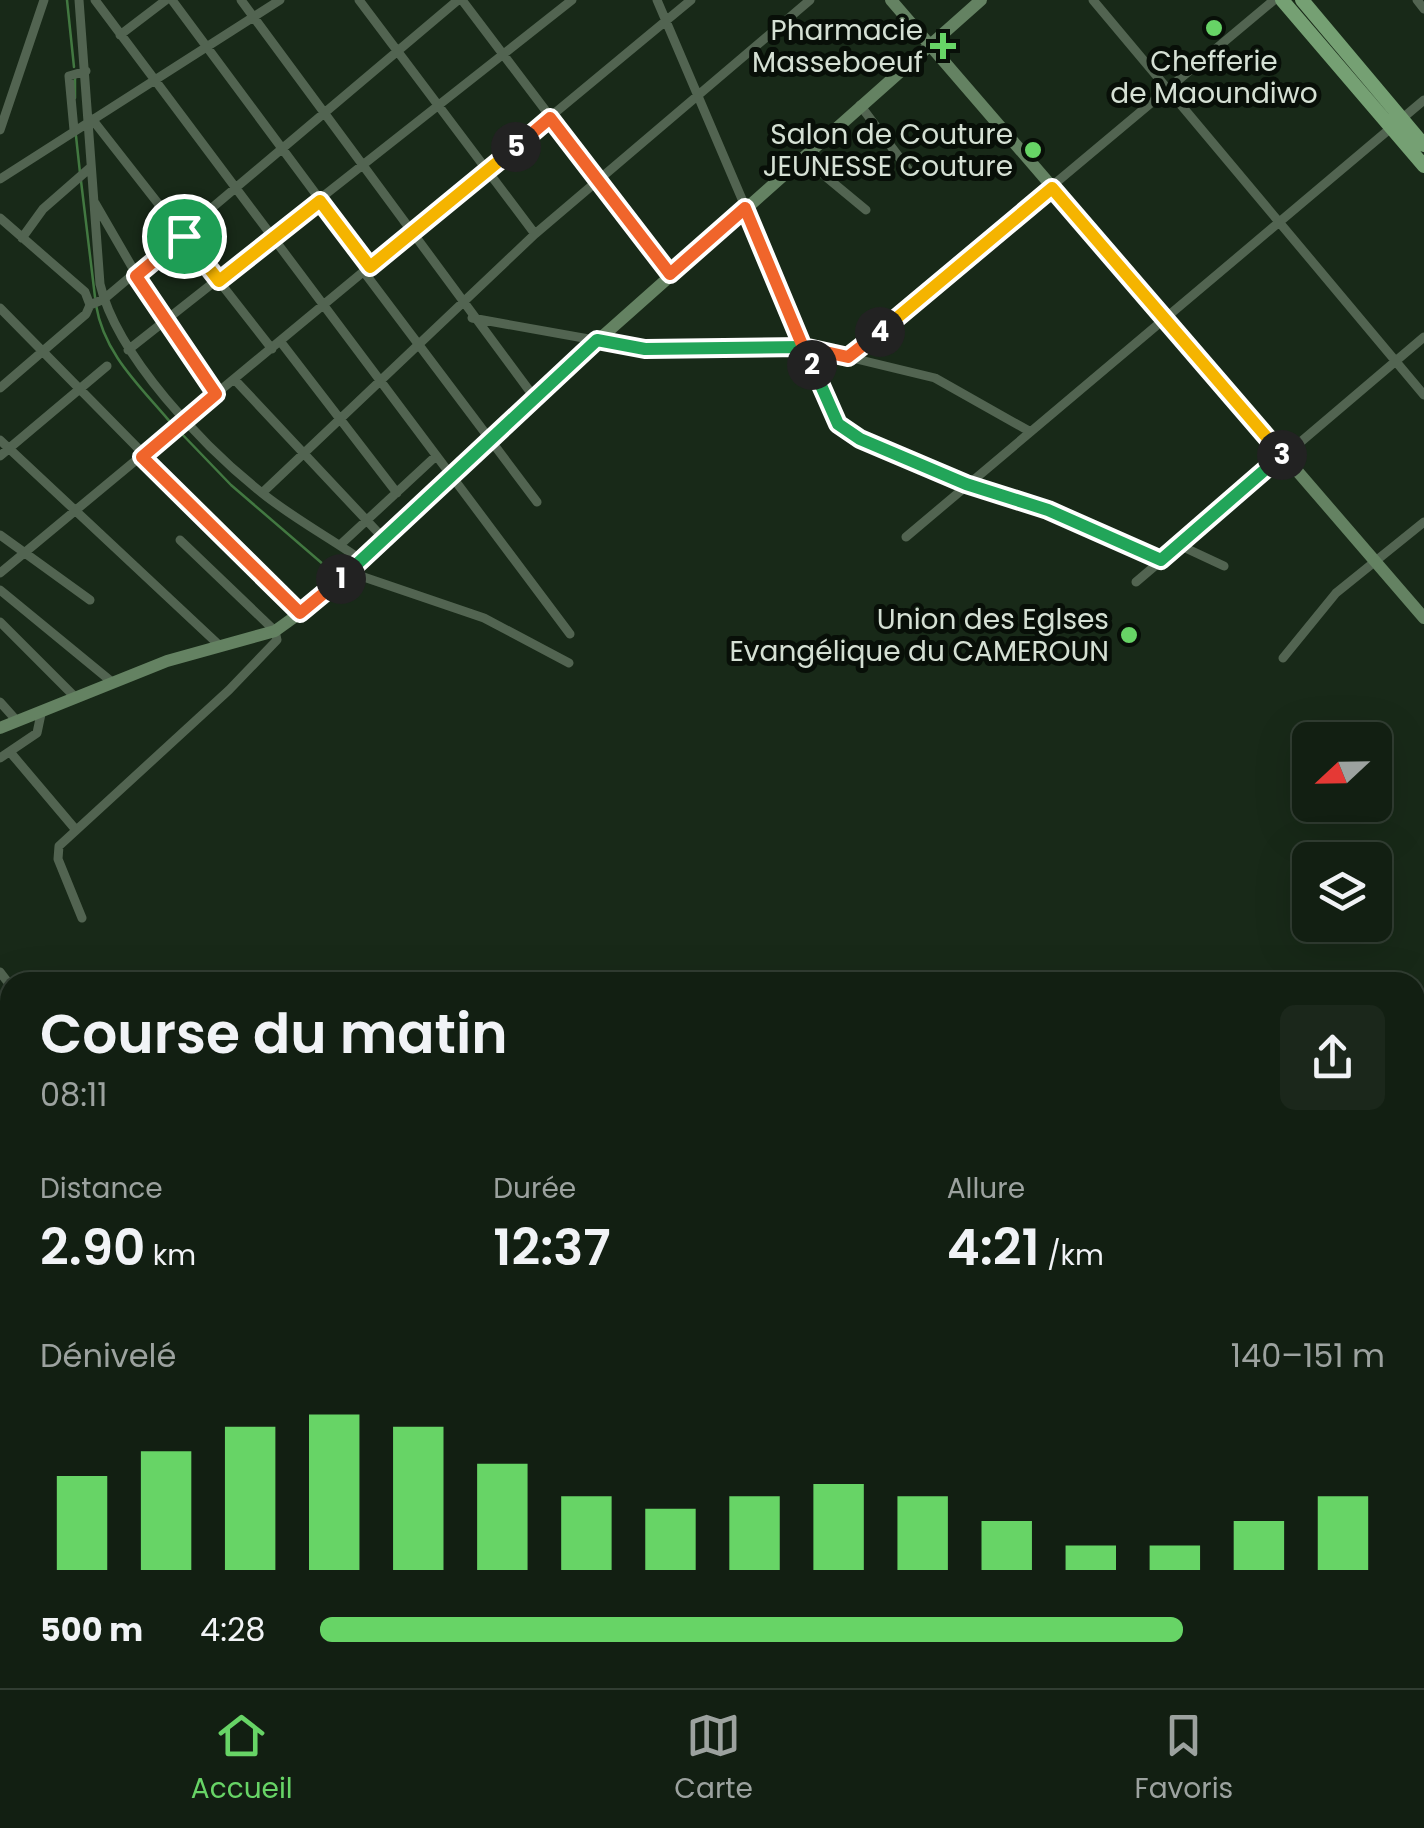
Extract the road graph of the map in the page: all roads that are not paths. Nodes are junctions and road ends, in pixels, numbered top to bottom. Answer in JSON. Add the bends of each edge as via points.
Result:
{"nodes":[{"id":1,"x":44,"y":0,"type":"edge"},
{"id":2,"x":79,"y":0,"type":"edge"},
{"id":3,"x":95,"y":0,"type":"edge"},
{"id":4,"x":169,"y":0,"type":"edge"},
{"id":5,"x":241,"y":0,"type":"edge"},
{"id":6,"x":280,"y":0,"type":"edge"},
{"id":7,"x":359,"y":0,"type":"edge"},
{"id":8,"x":460,"y":0,"type":"edge"},
{"id":9,"x":657,"y":0,"type":"edge"},
{"id":10,"x":692,"y":0,"type":"edge"},
{"id":11,"x":810,"y":0,"type":"edge"},
{"id":12,"x":891,"y":0,"type":"edge"},
{"id":13,"x":981,"y":0,"type":"edge"},
{"id":14,"x":1093,"y":0,"type":"edge"},
{"id":15,"x":1274,"y":0,"type":"edge"},
{"id":16,"x":1282,"y":0,"type":"edge"},
{"id":17,"x":1302,"y":0,"type":"edge"},
{"id":18,"x":1417,"y":0,"type":"edge"},
{"id":19,"x":570,"y":1,"type":"edge"},
{"id":20,"x":1424,"y":9,"type":"edge"},
{"id":21,"x":253,"y":17,"type":"junction"},
{"id":22,"x":666,"y":21,"type":"junction"},
{"id":23,"x":120,"y":35,"type":"junction"},
{"id":24,"x":928,"y":44,"type":"junction"},
{"id":25,"x":207,"y":47,"type":"junction"},
{"id":26,"x":398,"y":52,"type":"junction"},
{"id":27,"x":502,"y":55,"type":"junction"},
{"id":28,"x":86,"y":72,"type":"junction"},
{"id":29,"x":154,"y":81,"type":"junction"},
{"id":30,"x":1167,"y":89,"type":"junction"},
{"id":31,"x":697,"y":96,"type":"junction"},
{"id":32,"x":1424,"y":100,"type":"edge"},
{"id":33,"x":438,"y":106,"type":"junction"},
{"id":34,"x":860,"y":106,"type":"junction"},
{"id":35,"x":324,"y":115,"type":"junction"},
{"id":36,"x":550,"y":118,"type":"junction"},
{"id":37,"x":90,"y":120,"type":"junction"},
{"id":38,"x":1397,"y":123,"type":"junction"},
{"id":39,"x":0,"y":130,"type":"edge"},
{"id":40,"x":74,"y":130,"type":"junction"},
{"id":41,"x":1424,"y":145,"type":"edge"},
{"id":42,"x":283,"y":151,"type":"junction"},
{"id":43,"x":802,"y":157,"type":"junction"},
{"id":44,"x":90,"y":166,"type":"junction"},
{"id":45,"x":1424,"y":166,"type":"edge"},
{"id":46,"x":362,"y":167,"type":"junction"},
{"id":47,"x":908,"y":169,"type":"dead end"},
{"id":48,"x":486,"y":171,"type":"junction"},
{"id":49,"x":0,"y":179,"type":"edge"},
{"id":50,"x":597,"y":181,"type":"junction"},
{"id":51,"x":1052,"y":188,"type":"junction"},
{"id":52,"x":237,"y":192,"type":"junction"},
{"id":53,"x":93,"y":198,"type":"junction"},
{"id":54,"x":320,"y":201,"type":"junction"},
{"id":55,"x":745,"y":208,"type":"junction"},
{"id":56,"x":866,"y":210,"type":"dead end"},
{"id":57,"x":0,"y":218,"type":"edge"},
{"id":58,"x":1278,"y":222,"type":"junction"},
{"id":59,"x":535,"y":234,"type":"junction"},
{"id":60,"x":411,"y":235,"type":"junction"},
{"id":61,"x":184,"y":236,"type":"junction"},
{"id":62,"x":22,"y":238,"type":"junction"},
{"id":63,"x":272,"y":238,"type":"junction"},
{"id":64,"x":367,"y":270,"type":"junction"},
{"id":65,"x":670,"y":274,"type":"junction"},
{"id":66,"x":136,"y":276,"type":"junction"},
{"id":67,"x":219,"y":281,"type":"junction"},
{"id":68,"x":104,"y":299,"type":"junction"},
{"id":69,"x":461,"y":303,"type":"junction"},
{"id":70,"x":90,"y":305,"type":"junction"},
{"id":71,"x":323,"y":305,"type":"junction"},
{"id":72,"x":0,"y":308,"type":"edge"},
{"id":73,"x":472,"y":318,"type":"junction"},
{"id":74,"x":1165,"y":319,"type":"junction"},
{"id":75,"x":166,"y":320,"type":"junction"},
{"id":76,"x":1424,"y":337,"type":"edge"},
{"id":77,"x":597,"y":340,"type":"junction"},
{"id":78,"x":419,"y":342,"type":"junction"},
{"id":79,"x":276,"y":345,"type":"junction"},
{"id":80,"x":803,"y":347,"type":"junction"},
{"id":81,"x":128,"y":350,"type":"junction"},
{"id":82,"x":42,"y":352,"type":"junction"},
{"id":83,"x":848,"y":357,"type":"junction"},
{"id":84,"x":1396,"y":362,"type":"junction"},
{"id":85,"x":107,"y":366,"type":"dead end"},
{"id":86,"x":234,"y":379,"type":"junction"},
{"id":87,"x":380,"y":379,"type":"junction"},
{"id":88,"x":0,"y":388,"type":"edge"},
{"id":89,"x":79,"y":392,"type":"junction"},
{"id":90,"x":216,"y":394,"type":"junction"},
{"id":91,"x":1424,"y":395,"type":"edge"},
{"id":92,"x":534,"y":397,"type":"junction"},
{"id":93,"x":188,"y":419,"type":"junction"},
{"id":94,"x":340,"y":420,"type":"junction"},
{"id":95,"x":1029,"y":430,"type":"junction"},
{"id":96,"x":488,"y":438,"type":"junction"},
{"id":97,"x":0,"y":440,"type":"edge"},
{"id":98,"x":10,"y":448,"type":"junction"},
{"id":99,"x":303,"y":454,"type":"junction"},
{"id":100,"x":0,"y":456,"type":"edge"},
{"id":101,"x":436,"y":456,"type":"junction"},
{"id":102,"x":142,"y":457,"type":"junction"},
{"id":103,"x":1284,"y":457,"type":"junction"},
{"id":104,"x":450,"y":475,"type":"junction"},
{"id":105,"x":966,"y":484,"type":"junction"},
{"id":106,"x":396,"y":492,"type":"junction"},
{"id":107,"x":262,"y":493,"type":"junction"},
{"id":108,"x":537,"y":502,"type":"dead end"},
{"id":109,"x":77,"y":510,"type":"junction"},
{"id":110,"x":367,"y":521,"type":"junction"},
{"id":111,"x":1424,"y":522,"type":"edge"},
{"id":112,"x":0,"y":534,"type":"edge"},
{"id":113,"x":906,"y":537,"type":"dead end"},
{"id":114,"x":180,"y":540,"type":"dead end"},
{"id":115,"x":386,"y":540,"type":"junction"},
{"id":116,"x":340,"y":545,"type":"junction"},
{"id":117,"x":1179,"y":545,"type":"junction"},
{"id":118,"x":24,"y":553,"type":"junction"},
{"id":119,"x":1161,"y":560,"type":"junction"},
{"id":120,"x":363,"y":561,"type":"junction"},
{"id":121,"x":1375,"y":563,"type":"junction"},
{"id":122,"x":1224,"y":566,"type":"dead end"},
{"id":123,"x":350,"y":572,"type":"junction"},
{"id":124,"x":0,"y":573,"type":"edge"},
{"id":125,"x":1136,"y":582,"type":"dead end"},
{"id":126,"x":0,"y":590,"type":"edge"},
{"id":127,"x":90,"y":600,"type":"dead end"},
{"id":128,"x":300,"y":613,"type":"junction"},
{"id":129,"x":1424,"y":618,"type":"edge"},
{"id":130,"x":0,"y":622,"type":"edge"},
{"id":131,"x":275,"y":631,"type":"junction"},
{"id":132,"x":570,"y":634,"type":"dead end"},
{"id":133,"x":220,"y":645,"type":"junction"},
{"id":134,"x":1283,"y":658,"type":"dead end"},
{"id":135,"x":568,"y":663,"type":"dead end"},
{"id":136,"x":112,"y":682,"type":"junction"},
{"id":137,"x":74,"y":697,"type":"junction"},
{"id":138,"x":0,"y":702,"type":"edge"},
{"id":139,"x":40,"y":714,"type":"junction"},
{"id":140,"x":17,"y":722,"type":"junction"},
{"id":141,"x":0,"y":728,"type":"edge"},
{"id":142,"x":10,"y":752,"type":"junction"},
{"id":143,"x":0,"y":758,"type":"edge"},
{"id":144,"x":76,"y":830,"type":"junction"},
{"id":145,"x":82,"y":918,"type":"dead end"}],
"edges":[{"from":1,"to":39,"type":"street"},
{"from":2,"to":28,"type":"street"},
{"from":3,"to":23,"type":"street"},
{"from":4,"to":23,"type":"street"},
{"from":4,"to":25,"type":"street"},
{"from":5,"to":21,"type":"street"},
{"from":6,"to":21,"type":"street"},
{"from":7,"to":26,"type":"street"},
{"from":8,"to":26,"type":"street"},
{"from":8,"to":27,"type":"street"},
{"from":9,"to":22,"type":"street"},
{"from":10,"to":22,"type":"street"},
{"from":11,"to":31,"type":"street"},
{"from":12,"to":24,"type":"street"},
{"from":13,"to":24,"type":"street"},
{"from":14,"to":30,"type":"street"},
{"from":15,"to":30,"type":"street"},
{"from":16,"to":38,"type":"main road"},
{"from":17,"to":38,"type":"main road"},
{"from":18,"to":20,"type":"street"},
{"from":19,"to":27,"type":"street"},
{"from":21,"to":25,"type":"street"},
{"from":21,"to":35,"type":"street"},
{"from":22,"to":31,"type":"street"},
{"from":22,"to":36,"type":"street"},
{"from":23,"to":29,"type":"street"},
{"from":24,"to":34,"type":"street"},
{"from":24,"to":51,"type":"street"},
{"from":25,"to":29,"type":"street"},
{"from":25,"to":42,"type":"street"},
{"from":26,"to":33,"type":"street"},
{"from":26,"to":35,"type":"street"},
{"from":27,"to":33,"type":"street"},
{"from":27,"to":36,"type":"street"},
{"from":28,"to":37,"type":"street"},
{"from":28,"to":40,"type":"street","via":[[69,76]]},
{"from":29,"to":37,"type":"street"},
{"from":29,"to":52,"type":"street"},
{"from":30,"to":51,"type":"street"},
{"from":30,"to":58,"type":"street"},
{"from":31,"to":50,"type":"street"},
{"from":31,"to":55,"type":"street"},
{"from":32,"to":38,"type":"street"},
{"from":33,"to":46,"type":"street"},
{"from":33,"to":48,"type":"street"},
{"from":34,"to":43,"type":"street"},
{"from":34,"to":47,"type":"street"},
{"from":35,"to":42,"type":"street"},
{"from":35,"to":46,"type":"street"},
{"from":36,"to":48,"type":"street"},
{"from":36,"to":50,"type":"street"},
{"from":37,"to":40,"type":"street"},
{"from":37,"to":44,"type":"street"},
{"from":37,"to":61,"type":"street"},
{"from":38,"to":41,"type":"main road"},
{"from":38,"to":45,"type":"main road"},
{"from":38,"to":58,"type":"street"},
{"from":40,"to":49,"type":"street"},
{"from":42,"to":52,"type":"street"},
{"from":42,"to":54,"type":"street"},
{"from":43,"to":55,"type":"street"},
{"from":43,"to":56,"type":"street"},
{"from":44,"to":53,"type":"street"},
{"from":44,"to":62,"type":"street"},
{"from":46,"to":54,"type":"street"},
{"from":46,"to":60,"type":"street"},
{"from":48,"to":59,"type":"street"},
{"from":48,"to":60,"type":"street"},
{"from":50,"to":59,"type":"street"},
{"from":50,"to":65,"type":"street"},
{"from":51,"to":74,"type":"street"},
{"from":51,"to":83,"type":"street"},
{"from":52,"to":61,"type":"street"},
{"from":52,"to":63,"type":"street"},
{"from":53,"to":66,"type":"street"},
{"from":53,"to":68,"type":"street"},
{"from":54,"to":63,"type":"street"},
{"from":54,"to":64,"type":"street"},
{"from":55,"to":65,"type":"street"},
{"from":55,"to":80,"type":"street"},
{"from":57,"to":62,"type":"street"},
{"from":58,"to":74,"type":"street"},
{"from":58,"to":84,"type":"street"},
{"from":59,"to":69,"type":"street"},
{"from":60,"to":64,"type":"street"},
{"from":60,"to":69,"type":"street"},
{"from":61,"to":66,"type":"street"},
{"from":61,"to":67,"type":"street"},
{"from":62,"to":70,"type":"street","via":[[86,292]]},
{"from":63,"to":67,"type":"street"},
{"from":63,"to":71,"type":"street"},
{"from":64,"to":71,"type":"street"},
{"from":64,"to":78,"type":"street"},
{"from":65,"to":77,"type":"street"},
{"from":66,"to":68,"type":"street"},
{"from":66,"to":75,"type":"street"},
{"from":67,"to":75,"type":"street"},
{"from":67,"to":79,"type":"street"},
{"from":68,"to":70,"type":"street"},
{"from":68,"to":81,"type":"street"},
{"from":69,"to":73,"type":"street"},
{"from":69,"to":78,"type":"street"},
{"from":70,"to":82,"type":"street"},
{"from":71,"to":79,"type":"street"},
{"from":71,"to":87,"type":"street"},
{"from":72,"to":82,"type":"street"},
{"from":73,"to":77,"type":"street"},
{"from":73,"to":92,"type":"street"},
{"from":74,"to":95,"type":"street"},
{"from":74,"to":103,"type":"street"},
{"from":75,"to":81,"type":"street"},
{"from":75,"to":90,"type":"street"},
{"from":76,"to":84,"type":"street"},
{"from":77,"to":80,"type":"street","via":[[645,349]]},
{"from":77,"to":92,"type":"street"},
{"from":78,"to":87,"type":"street"},
{"from":78,"to":96,"type":"street"},
{"from":79,"to":86,"type":"street"},
{"from":79,"to":94,"type":"street"},
{"from":80,"to":83,"type":"street"},
{"from":80,"to":105,"type":"street","via":[[838,424],[892,455]]},
{"from":81,"to":93,"type":"street"},
{"from":82,"to":88,"type":"street"},
{"from":82,"to":89,"type":"street"},
{"from":83,"to":95,"type":"street","via":[[935,378]]},
{"from":84,"to":91,"type":"street"},
{"from":84,"to":103,"type":"street"},
{"from":85,"to":89,"type":"street"},
{"from":86,"to":90,"type":"street"},
{"from":86,"to":99,"type":"street"},
{"from":87,"to":94,"type":"street"},
{"from":87,"to":101,"type":"street"},
{"from":89,"to":98,"type":"street"},
{"from":89,"to":102,"type":"street"},
{"from":90,"to":93,"type":"street"},
{"from":92,"to":96,"type":"street"},
{"from":93,"to":102,"type":"street"},
{"from":93,"to":107,"type":"street"},
{"from":94,"to":99,"type":"street"},
{"from":94,"to":106,"type":"street"},
{"from":95,"to":105,"type":"street"},
{"from":96,"to":104,"type":"street"},
{"from":96,"to":108,"type":"street"},
{"from":97,"to":98,"type":"street"},
{"from":98,"to":100,"type":"street"},
{"from":98,"to":109,"type":"street"},
{"from":99,"to":107,"type":"street"},
{"from":99,"to":110,"type":"street"},
{"from":101,"to":104,"type":"street"},
{"from":101,"to":106,"type":"street"},
{"from":102,"to":109,"type":"street"},
{"from":102,"to":128,"type":"street"},
{"from":103,"to":117,"type":"street"},
{"from":103,"to":121,"type":"street"},
{"from":104,"to":115,"type":"street"},
{"from":104,"to":132,"type":"street"},
{"from":105,"to":113,"type":"street"},
{"from":105,"to":119,"type":"street","via":[[1048,510]]},
{"from":106,"to":110,"type":"street"},
{"from":107,"to":116,"type":"street"},
{"from":109,"to":118,"type":"street"},
{"from":109,"to":133,"type":"street"},
{"from":110,"to":115,"type":"street"},
{"from":110,"to":116,"type":"street"},
{"from":111,"to":121,"type":"street"},
{"from":112,"to":118,"type":"street"},
{"from":114,"to":131,"type":"street"},
{"from":115,"to":120,"type":"street"},
{"from":116,"to":120,"type":"street"},
{"from":117,"to":119,"type":"street"},
{"from":117,"to":122,"type":"street"},
{"from":118,"to":124,"type":"street"},
{"from":118,"to":127,"type":"street"},
{"from":119,"to":125,"type":"street"},
{"from":120,"to":123,"type":"street"},
{"from":121,"to":129,"type":"street"},
{"from":121,"to":134,"type":"street","via":[[1336,593]]},
{"from":123,"to":128,"type":"street"},
{"from":123,"to":135,"type":"street","via":[[484,618]]},
{"from":126,"to":136,"type":"street"},
{"from":128,"to":131,"type":"street"},
{"from":130,"to":137,"type":"street"},
{"from":131,"to":133,"type":"street"},
{"from":131,"to":144,"type":"street","via":[[274,647]]},
{"from":133,"to":136,"type":"street"},
{"from":136,"to":137,"type":"street"},
{"from":137,"to":139,"type":"street"},
{"from":138,"to":140,"type":"street"},
{"from":139,"to":140,"type":"street"},
{"from":139,"to":142,"type":"street","via":[[38,733]]},
{"from":140,"to":141,"type":"street"},
{"from":142,"to":143,"type":"street"},
{"from":142,"to":144,"type":"street"},
{"from":144,"to":145,"type":"street","via":[[57,851]]}]}
